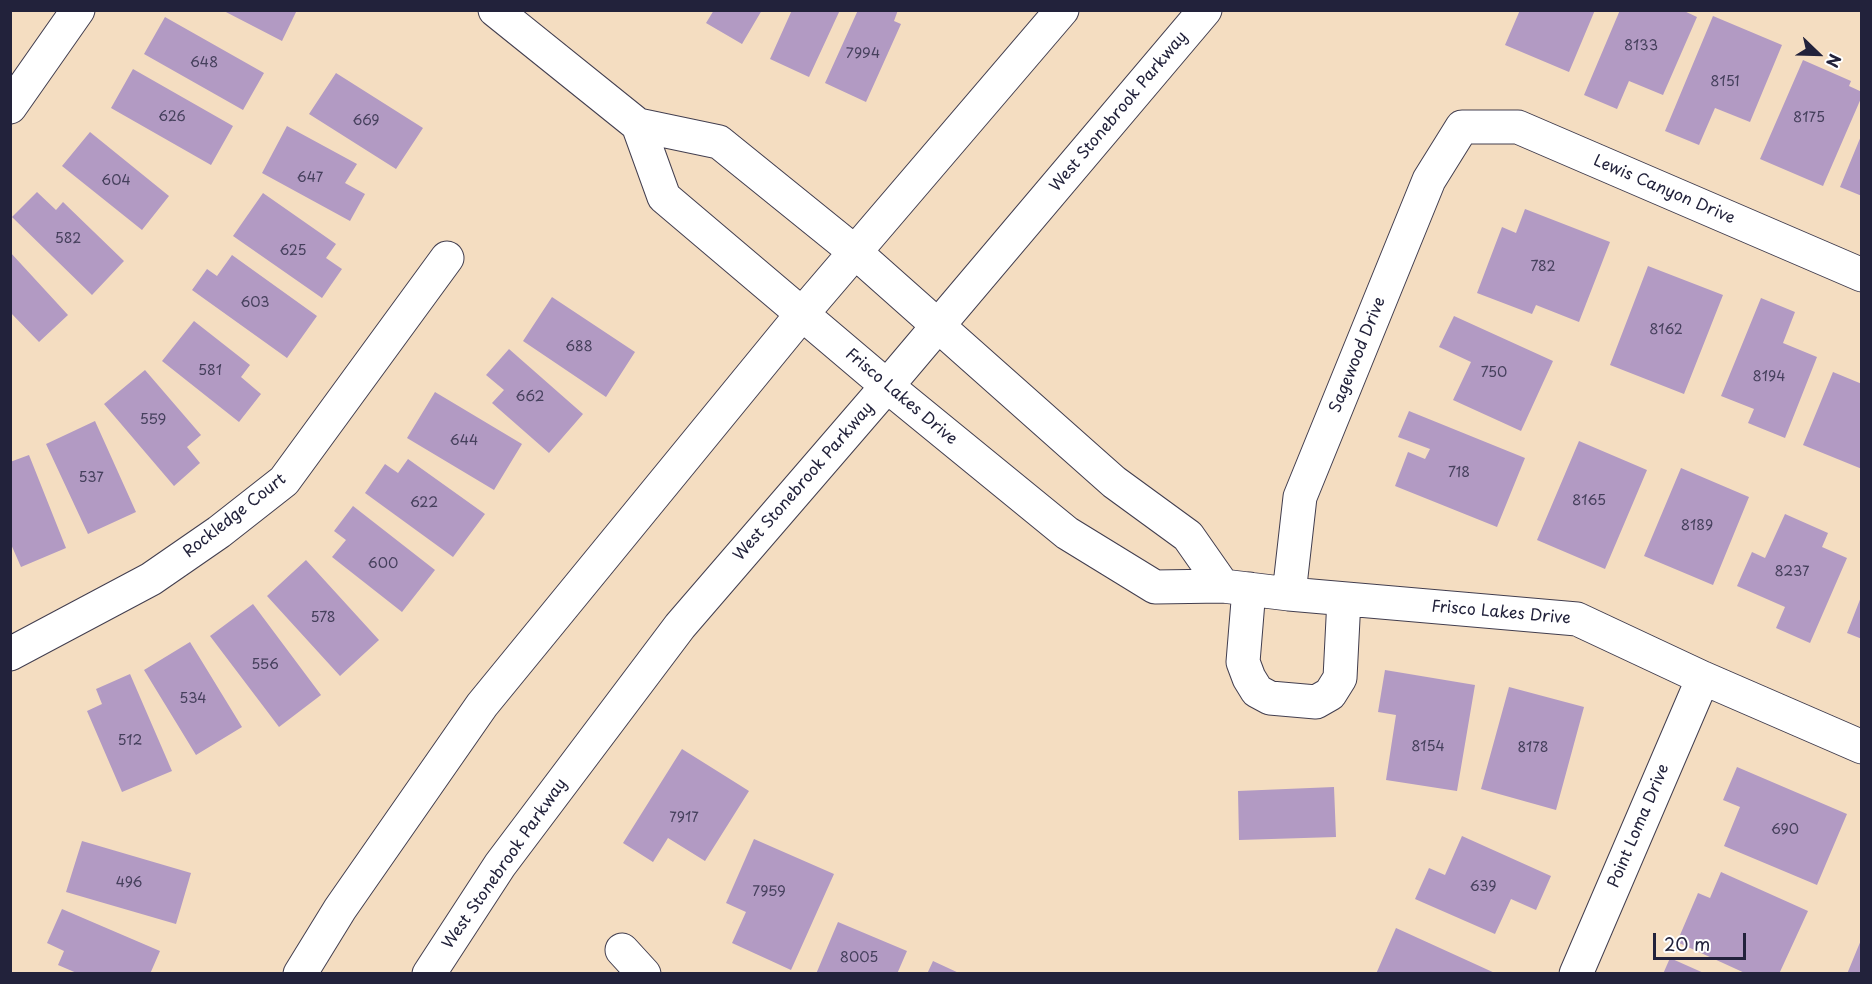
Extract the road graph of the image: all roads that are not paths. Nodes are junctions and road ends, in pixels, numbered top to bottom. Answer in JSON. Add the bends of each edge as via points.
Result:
{"nodes":[{"id":1,"x":78,"y":10,"type":"edge"},
{"id":2,"x":495,"y":10,"type":"edge"},
{"id":3,"x":1062,"y":10,"type":"edge"},
{"id":4,"x":1205,"y":10,"type":"edge"},
{"id":5,"x":10,"y":107,"type":"edge"},
{"id":6,"x":638,"y":125,"type":"junction"},
{"id":7,"x":1462,"y":127,"type":"joint"},
{"id":8,"x":855,"y":252,"type":"junction"},
{"id":9,"x":447,"y":258,"type":"dead end"},
{"id":10,"x":1862,"y":275,"type":"edge"},
{"id":11,"x":802,"y":314,"type":"junction"},
{"id":12,"x":938,"y":326,"type":"junction"},
{"id":13,"x":887,"y":386,"type":"junction"},
{"id":14,"x":1236,"y":588,"type":"junction"},
{"id":15,"x":1289,"y":594,"type":"junction"},
{"id":16,"x":1344,"y":598,"type":"junction"},
{"id":17,"x":10,"y":654,"type":"edge"},
{"id":18,"x":1703,"y":678,"type":"junction"},
{"id":19,"x":1862,"y":747,"type":"edge"},
{"id":20,"x":622,"y":950,"type":"dead end"},
{"id":21,"x":300,"y":974,"type":"edge"},
{"id":22,"x":429,"y":974,"type":"edge"},
{"id":23,"x":644,"y":974,"type":"edge"},
{"id":24,"x":1576,"y":974,"type":"edge"}],
"edges":[{"from":1,"to":5,"type":"street"},
{"from":2,"to":6,"type":"street"},
{"from":3,"to":8,"type":"street"},
{"from":4,"to":12,"type":"street","name":"West Stonebrook Parkway"},
{"from":6,"to":8,"type":"street","via":[[719,142]]},
{"from":6,"to":11,"type":"street","name":"Frisco Lakes Drive","via":[[664,197]]},
{"from":7,"to":10,"type":"street","name":"Lewis Canyon Drive","via":[[1518,127]]},
{"from":7,"to":15,"type":"street","name":"Sagewood Drive","via":[[1429,180],[1300,496]]},
{"from":8,"to":11,"type":"street"},
{"from":8,"to":12,"type":"street"},
{"from":9,"to":17,"type":"street","name":"Rockledge Court","via":[[284,481],[152,579]]},
{"from":11,"to":13,"type":"street","name":"Frisco Lakes Drive"},
{"from":11,"to":21,"type":"street","via":[[482,705],[340,909]]},
{"from":12,"to":13,"type":"street","name":"West Stonebrook Parkway"},
{"from":12,"to":14,"type":"street","via":[[1114,482],[1188,536]]},
{"from":13,"to":14,"type":"street","name":"Frisco Lakes Drive","via":[[1067,533],[1155,587]]},
{"from":13,"to":22,"type":"street","name":"West Stonebrook Parkway","via":[[680,626],[500,865]]},
{"from":14,"to":15,"type":"street","name":"Frisco Lakes Drive"},
{"from":14,"to":16,"type":"street","via":[[1243,662],[1257,691],[1270,698],[1316,702],[1330,694],[1340,678]]},
{"from":15,"to":16,"type":"street","name":"Frisco Lakes Drive"},
{"from":16,"to":18,"type":"street","name":"Frisco Lakes Drive","via":[[1576,619]]},
{"from":18,"to":19,"type":"street","name":"Frisco Lakes Drive"},
{"from":18,"to":24,"type":"street","name":"Point Loma Drive"},
{"from":20,"to":23,"type":"street"}]}
